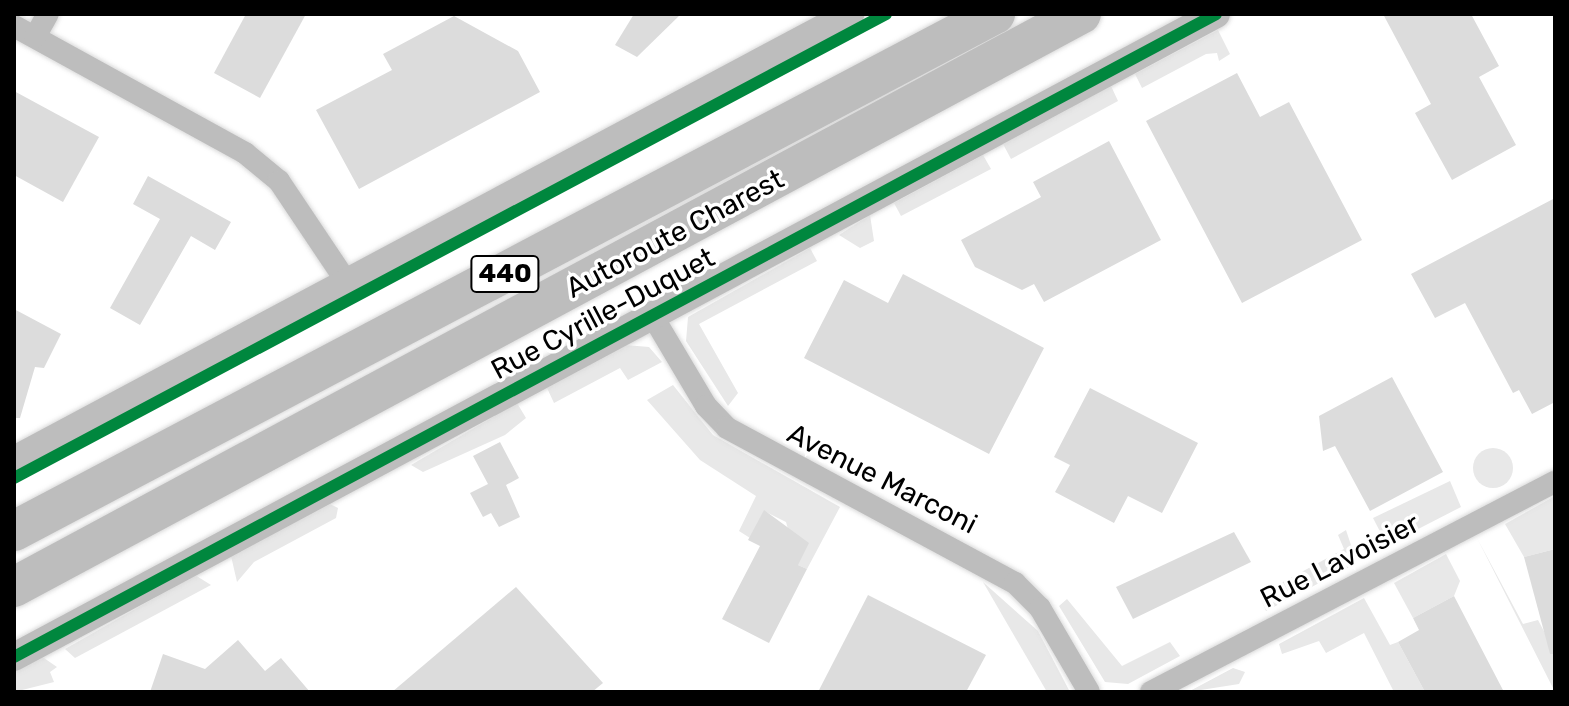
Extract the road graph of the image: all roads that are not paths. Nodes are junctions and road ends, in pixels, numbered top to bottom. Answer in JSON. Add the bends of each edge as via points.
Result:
{"nodes":[{"id":1,"x":48,"y":14,"type":"edge"},
{"id":2,"x":850,"y":14,"type":"edge"},
{"id":3,"x":945,"y":14,"type":"edge"},
{"id":4,"x":995,"y":14,"type":"edge"},
{"id":5,"x":1081,"y":14,"type":"edge"},
{"id":6,"x":1102,"y":14,"type":"edge"},
{"id":7,"x":1216,"y":14,"type":"edge"},
{"id":8,"x":14,"y":26,"type":"edge"},
{"id":9,"x":35,"y":37,"type":"junction"},
{"id":10,"x":975,"y":73,"type":"junction"},
{"id":11,"x":613,"y":218,"type":"junction"},
{"id":12,"x":348,"y":284,"type":"junction"},
{"id":13,"x":652,"y":315,"type":"junction"},
{"id":14,"x":14,"y":460,"type":"edge"},
{"id":15,"x":1555,"y":482,"type":"edge"},
{"id":16,"x":14,"y":531,"type":"edge"},
{"id":17,"x":14,"y":587,"type":"edge"},
{"id":18,"x":14,"y":657,"type":"edge"},
{"id":19,"x":1089,"y":692,"type":"edge"},
{"id":20,"x":1151,"y":692,"type":"edge"}],
"edges":[{"from":1,"to":9,"type":"street"},
{"from":2,"to":12,"type":"street"},
{"from":3,"to":11,"type":"highway","via":[[819,84]]},
{"from":4,"to":11,"type":"highway","name":"Autoroute Charest","number":"440"},
{"from":5,"to":10,"type":"highway","name":"Autoroute Charest","number":"440"},
{"from":6,"to":10,"type":"highway"},
{"from":7,"to":13,"type":"street","name":"Rue Cyrille-Duquet"},
{"from":8,"to":9,"type":"street"},
{"from":9,"to":12,"type":"street","via":[[245,153],[279,181]]},
{"from":10,"to":17,"type":"highway","name":"Autoroute Charest","number":"440"},
{"from":11,"to":16,"type":"highway","name":"Autoroute Charest","number":"440"},
{"from":12,"to":14,"type":"street"},
{"from":13,"to":18,"type":"street","name":"Rue Cyrille-Duquet"},
{"from":13,"to":19,"type":"street","name":"Avenue Marconi","via":[[706,406],[727,428],[1015,583],[1040,608]]},
{"from":15,"to":20,"type":"street","name":"Rue Lavoisier"}]}
